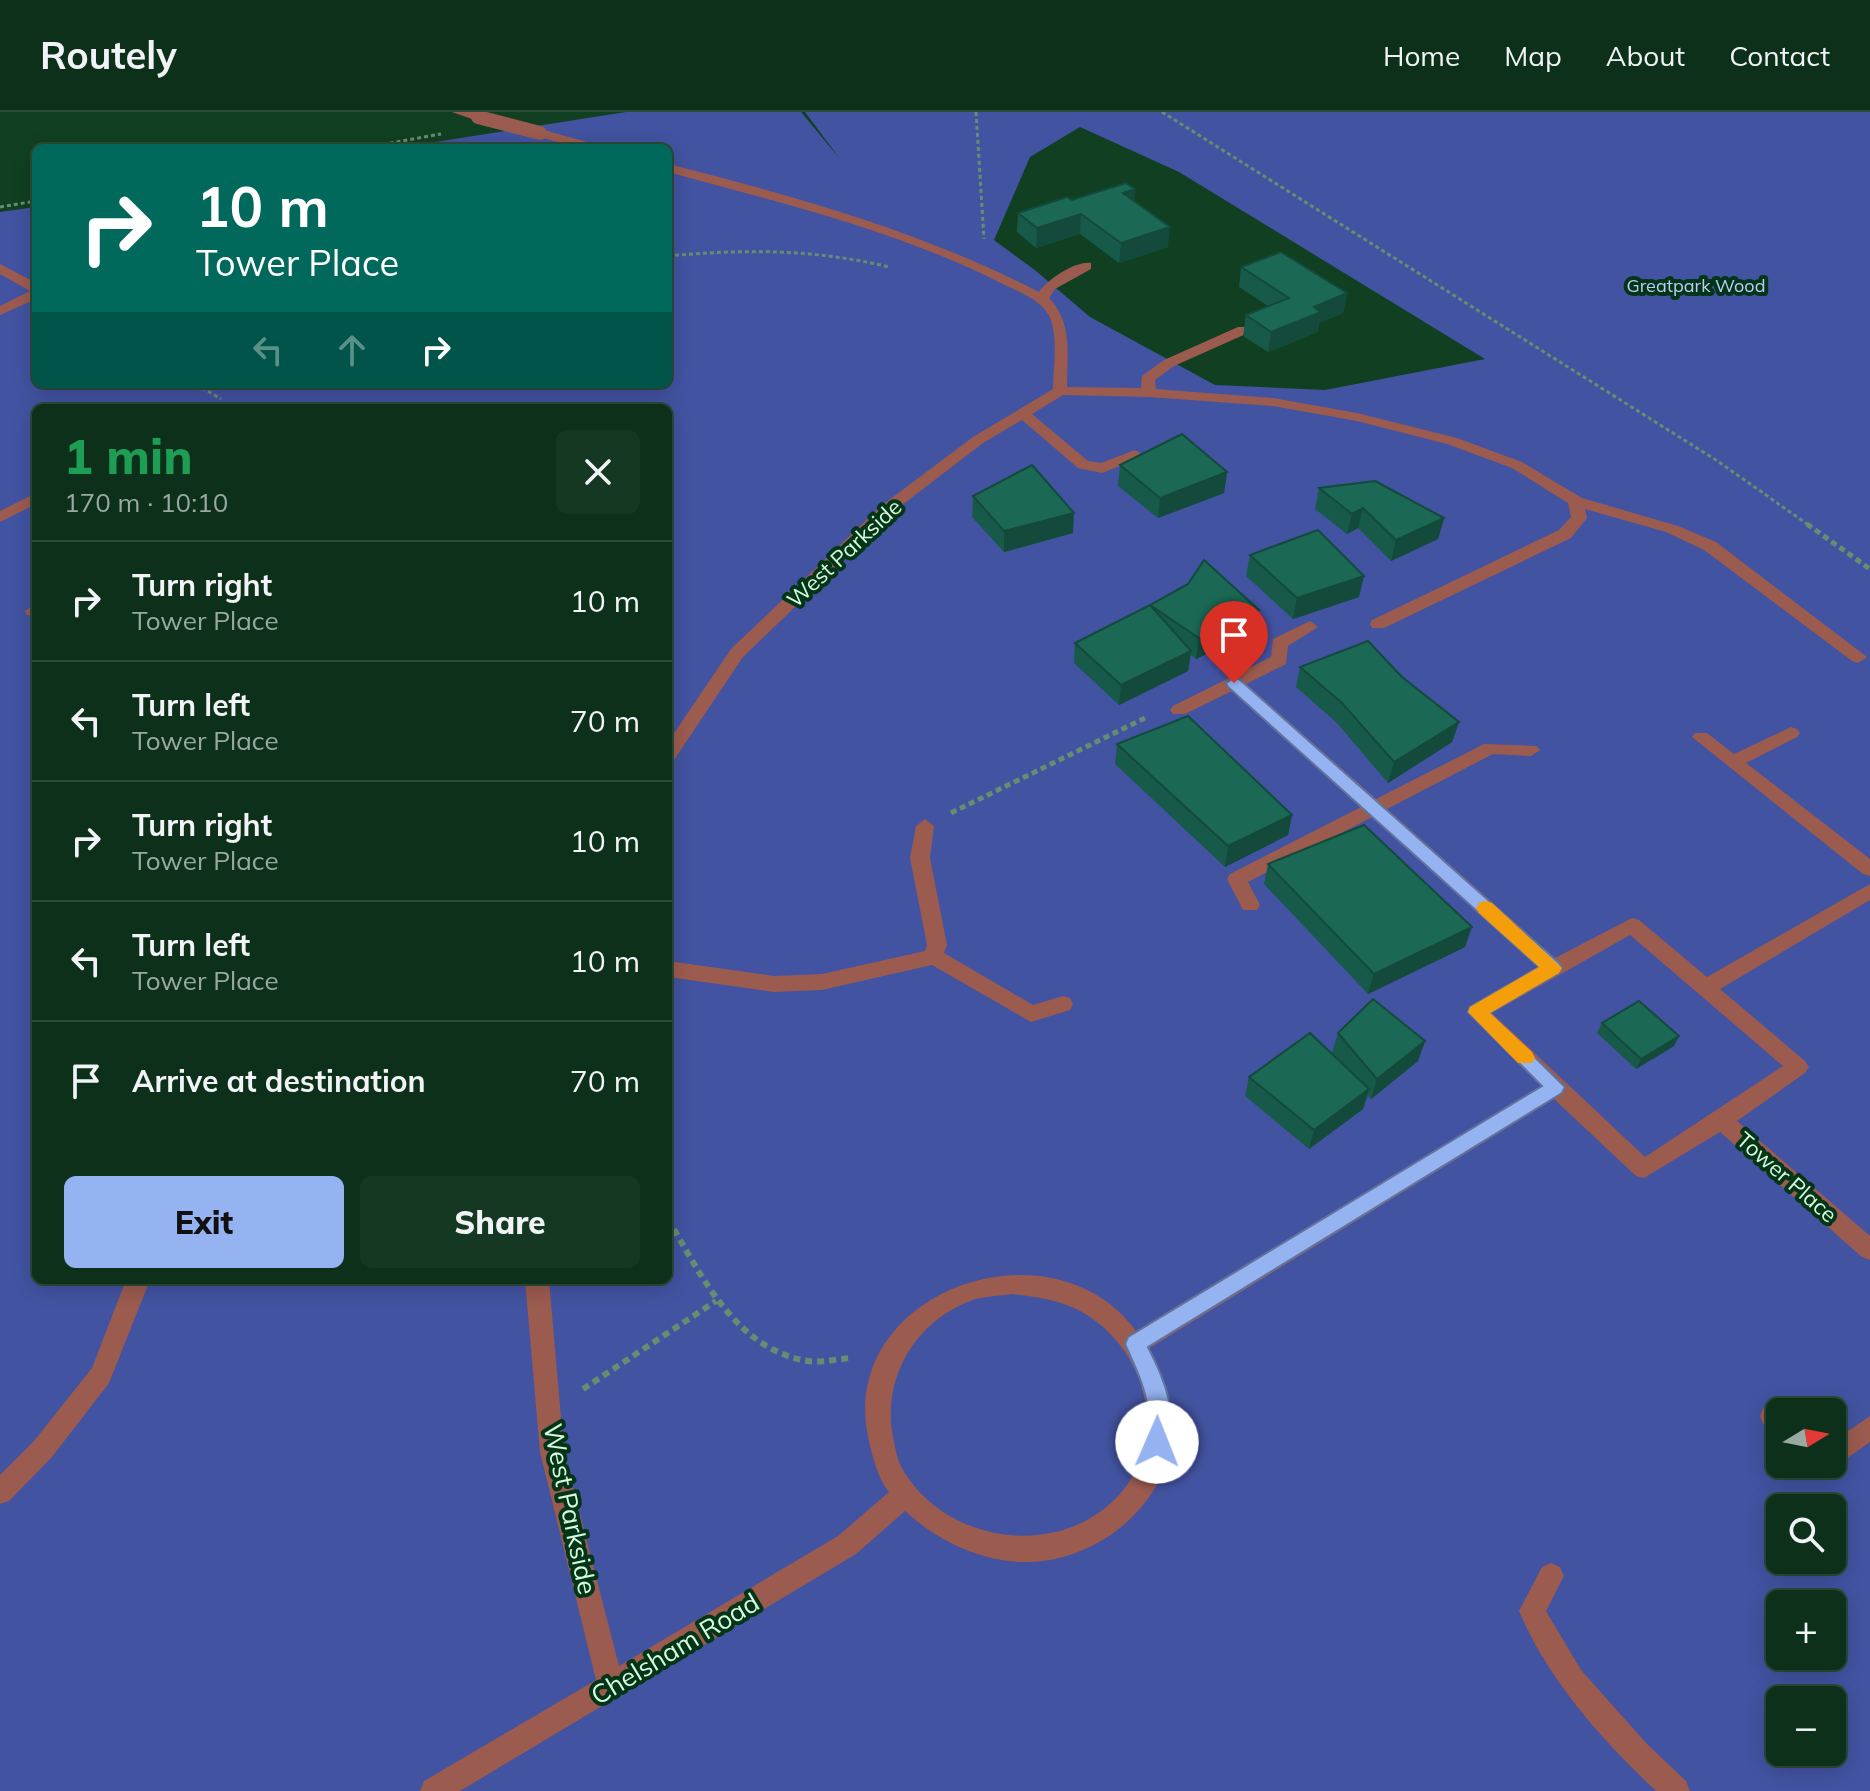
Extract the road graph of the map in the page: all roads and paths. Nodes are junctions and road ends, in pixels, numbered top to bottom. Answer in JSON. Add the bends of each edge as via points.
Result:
{"nodes":[{"id":1,"x":458,"y":112,"type":"edge"},
{"id":2,"x":976,"y":112,"type":"edge"},
{"id":3,"x":1162,"y":112,"type":"edge"},
{"id":4,"x":580,"y":144,"type":"edge"},
{"id":5,"x":672,"y":169,"type":"edge"},
{"id":6,"x":32,"y":202,"type":"edge"},
{"id":7,"x":0,"y":207,"type":"edge"},
{"id":8,"x":672,"y":256,"type":"edge"},
{"id":9,"x":1086,"y":266,"type":"dead end"},
{"id":10,"x":0,"y":268,"type":"edge"},
{"id":11,"x":895,"y":269,"type":"dead end"},
{"id":12,"x":986,"y":270,"type":"junction"},
{"id":13,"x":32,"y":289,"type":"edge"},
{"id":14,"x":32,"y":294,"type":"edge"},
{"id":15,"x":1042,"y":299,"type":"junction"},
{"id":16,"x":0,"y":311,"type":"edge"},
{"id":17,"x":1243,"y":330,"type":"dead end"},
{"id":18,"x":203,"y":388,"type":"edge"},
{"id":19,"x":1060,"y":391,"type":"junction"},
{"id":20,"x":1149,"y":393,"type":"junction"},
{"id":21,"x":221,"y":399,"type":"dead end"},
{"id":22,"x":1022,"y":413,"type":"junction"},
{"id":23,"x":1135,"y":455,"type":"edge"},
{"id":24,"x":32,"y":501,"type":"edge"},
{"id":25,"x":1576,"y":501,"type":"junction"},
{"id":26,"x":0,"y":517,"type":"edge"},
{"id":27,"x":1870,"y":569,"type":"edge"},
{"id":28,"x":1378,"y":624,"type":"dead end"},
{"id":29,"x":1310,"y":627,"type":"dead end"},
{"id":30,"x":1858,"y":657,"type":"dead end"},
{"id":31,"x":1234,"y":683,"type":"junction"},
{"id":32,"x":1179,"y":710,"type":"joint"},
{"id":33,"x":1791,"y":733,"type":"dead end"},
{"id":34,"x":1701,"y":737,"type":"dead end"},
{"id":35,"x":672,"y":750,"type":"edge"},
{"id":36,"x":1531,"y":750,"type":"dead end"},
{"id":37,"x":1733,"y":762,"type":"junction"},
{"id":38,"x":1373,"y":807,"type":"junction"},
{"id":39,"x":925,"y":826,"type":"joint"},
{"id":40,"x":1870,"y":869,"type":"edge"},
{"id":41,"x":1870,"y":891,"type":"edge"},
{"id":42,"x":1250,"y":905,"type":"dead end"},
{"id":43,"x":933,"y":956,"type":"junction"},
{"id":44,"x":1553,"y":968,"type":"junction"},
{"id":45,"x":672,"y":970,"type":"edge"},
{"id":46,"x":1705,"y":988,"type":"junction"},
{"id":47,"x":1063,"y":1004,"type":"dead end"},
{"id":48,"x":1556,"y":1087,"type":"junction"},
{"id":49,"x":1721,"y":1120,"type":"junction"},
{"id":50,"x":672,"y":1226,"type":"edge"},
{"id":51,"x":1870,"y":1250,"type":"edge"},
{"id":52,"x":136,"y":1284,"type":"edge"},
{"id":53,"x":537,"y":1284,"type":"edge"},
{"id":54,"x":716,"y":1301,"type":"junction"},
{"id":55,"x":1135,"y":1344,"type":"junction"},
{"id":56,"x":895,"y":1345,"type":"junction"},
{"id":57,"x":549,"y":1412,"type":"junction"},
{"id":58,"x":1870,"y":1427,"type":"edge"},
{"id":59,"x":1846,"y":1446,"type":"edge"},
{"id":60,"x":0,"y":1492,"type":"edge"},
{"id":61,"x":907,"y":1493,"type":"junction"},
{"id":62,"x":1551,"y":1576,"type":"dead end"},
{"id":63,"x":611,"y":1688,"type":"junction"},
{"id":64,"x":434,"y":1791,"type":"edge"},
{"id":65,"x":1676,"y":1791,"type":"edge"}],
"edges":[{"from":1,"to":4,"type":"street","bridge":true},
{"from":2,"to":12,"type":"path"},
{"from":3,"to":27,"type":"path","via":[[1716,460]]},
{"from":5,"to":12,"type":"street","via":[[813,208]]},
{"from":6,"to":7,"type":"path"},
{"from":8,"to":11,"type":"path","via":[[779,251]]},
{"from":9,"to":15,"type":"street","via":[[1050,286]]},
{"from":10,"to":13,"type":"street"},
{"from":12,"to":15,"type":"street"},
{"from":14,"to":16,"type":"street"},
{"from":15,"to":19,"type":"street","via":[[1060,327]]},
{"from":17,"to":20,"type":"street","via":[[1169,363],[1147,379]]},
{"from":18,"to":21,"type":"path"},
{"from":19,"to":20,"type":"street"},
{"from":19,"to":22,"type":"street","name":"West Parkside"},
{"from":20,"to":25,"type":"street","via":[[1273,402],[1384,423],[1517,465]]},
{"from":22,"to":23,"type":"street","via":[[1083,465],[1102,468]]},
{"from":22,"to":35,"type":"street","name":"West Parkside","via":[[887,509],[737,653]]},
{"from":24,"to":26,"type":"street"},
{"from":25,"to":28,"type":"street","via":[[1579,518],[1565,534]]},
{"from":25,"to":30,"type":"street","via":[[1672,529],[1710,546]]},
{"from":29,"to":31,"type":"street","via":[[1279,643],[1280,660]]},
{"from":31,"to":32,"type":"street"},
{"from":31,"to":38,"type":"street"},
{"from":32,"to":39,"type":"path","via":[[1171,706]]},
{"from":33,"to":37,"type":"street"},
{"from":34,"to":37,"type":"street"},
{"from":36,"to":38,"type":"street","via":[[1490,748]]},
{"from":37,"to":40,"type":"street"},
{"from":38,"to":42,"type":"street","via":[[1237,879]]},
{"from":38,"to":44,"type":"street"},
{"from":39,"to":43,"type":"street","via":[[920,858],[937,945]]},
{"from":41,"to":46,"type":"street"},
{"from":43,"to":45,"type":"street","via":[[822,982],[774,984]]},
{"from":43,"to":47,"type":"street","via":[[1031,1014]]},
{"from":44,"to":46,"type":"street","name":"Tower Place","via":[[1632,925]]},
{"from":44,"to":48,"type":"street","name":"Tower Place","via":[[1477,1012]]},
{"from":46,"to":49,"type":"street","name":"Tower Place","via":[[1798,1067]]},
{"from":48,"to":49,"type":"street","via":[[1644,1169]]},
{"from":48,"to":55,"type":"street"},
{"from":49,"to":51,"type":"street","name":"Tower Place"},
{"from":50,"to":54,"type":"path"},
{"from":52,"to":60,"type":"street","via":[[101,1375],[43,1449]]},
{"from":53,"to":57,"type":"street","name":"West Parkside"},
{"from":54,"to":56,"type":"path","via":[[767,1347],[809,1361],[848,1359]]},
{"from":54,"to":57,"type":"path"},
{"from":55,"to":56,"type":"street","via":[[1101,1311],[1059,1291],[1012,1284],[967,1291],[926,1312]]},
{"from":55,"to":61,"type":"street","via":[[1157,1394],[1161,1422],[1154,1463],[1132,1500],[1100,1529],[1057,1546],[1011,1550],[965,1539],[925,1515]]},
{"from":56,"to":61,"type":"street","via":[[878,1387],[877,1433],[893,1478]]},
{"from":57,"to":63,"type":"street","name":"West Parkside","via":[[552,1452]]},
{"from":58,"to":59,"type":"street"},
{"from":61,"to":63,"type":"street","name":"Chelsham Road","via":[[847,1545]]},
{"from":62,"to":65,"type":"street","via":[[1532,1611],[1572,1679]]},
{"from":63,"to":64,"type":"street","name":"Chelsham Road"}]}
